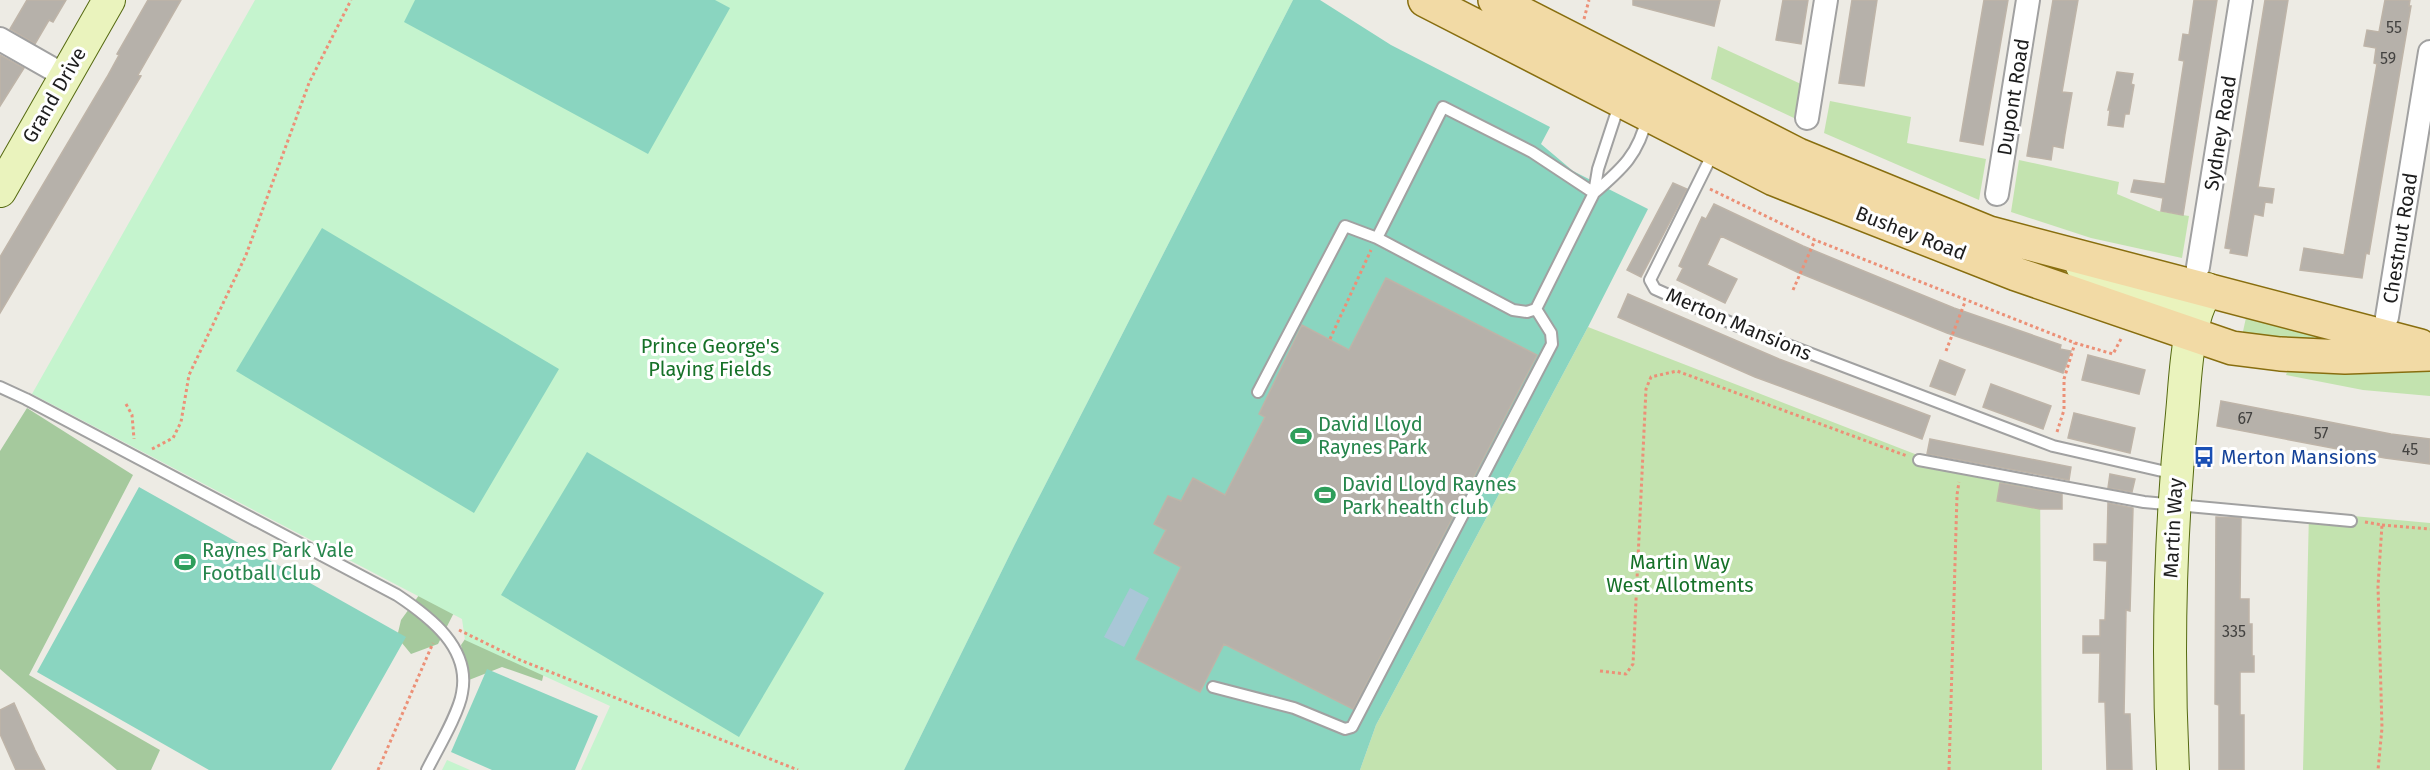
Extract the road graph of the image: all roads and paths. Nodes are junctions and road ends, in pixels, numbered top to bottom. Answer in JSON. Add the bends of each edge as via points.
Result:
{"nodes":[{"id":1,"x":109,"y":0,"type":"edge"},
{"id":2,"x":351,"y":0,"type":"edge"},
{"id":3,"x":1425,"y":0,"type":"edge"},
{"id":4,"x":1495,"y":0,"type":"edge"},
{"id":5,"x":1590,"y":0,"type":"edge"},
{"id":6,"x":1826,"y":0,"type":"edge"},
{"id":7,"x":2028,"y":0,"type":"edge"},
{"id":8,"x":2241,"y":0,"type":"edge"},
{"id":9,"x":1581,"y":26,"type":"dead end"},
{"id":10,"x":0,"y":39,"type":"edge"},
{"id":11,"x":2430,"y":52,"type":"edge"},
{"id":12,"x":65,"y":76,"type":"junction"},
{"id":13,"x":1645,"y":99,"type":"junction"},
{"id":14,"x":1807,"y":118,"type":"dead end"},
{"id":15,"x":1714,"y":150,"type":"junction"},
{"id":16,"x":1698,"y":183,"type":"junction"},
{"id":17,"x":0,"y":191,"type":"edge"},
{"id":18,"x":1594,"y":193,"type":"junction"},
{"id":19,"x":1997,"y":194,"type":"dead end"},
{"id":20,"x":1377,"y":238,"type":"junction"},
{"id":21,"x":1815,"y":240,"type":"junction"},
{"id":22,"x":2064,"y":254,"type":"junction"},
{"id":23,"x":2203,"y":278,"type":"junction"},
{"id":24,"x":1793,"y":290,"type":"dead end"},
{"id":25,"x":1965,"y":302,"type":"junction"},
{"id":26,"x":1536,"y":309,"type":"junction"},
{"id":27,"x":2386,"y":317,"type":"dead end"},
{"id":28,"x":2192,"y":331,"type":"junction"},
{"id":29,"x":2123,"y":335,"type":"dead end"},
{"id":30,"x":1330,"y":339,"type":"dead end"},
{"id":31,"x":2075,"y":343,"type":"junction"},
{"id":32,"x":2430,"y":349,"type":"edge"},
{"id":33,"x":1946,"y":351,"type":"dead end"},
{"id":34,"x":2430,"y":354,"type":"edge"},
{"id":35,"x":0,"y":387,"type":"edge"},
{"id":36,"x":1258,"y":392,"type":"dead end"},
{"id":37,"x":126,"y":404,"type":"dead end"},
{"id":38,"x":2053,"y":446,"type":"junction"},
{"id":39,"x":119,"y":449,"type":"junction"},
{"id":40,"x":135,"y":458,"type":"junction"},
{"id":41,"x":1919,"y":460,"type":"joint"},
{"id":42,"x":1962,"y":469,"type":"junction"},
{"id":43,"x":2176,"y":474,"type":"junction"},
{"id":44,"x":2174,"y":505,"type":"junction"},
{"id":45,"x":2351,"y":521,"type":"joint"},
{"id":46,"x":2382,"y":525,"type":"junction"},
{"id":47,"x":2430,"y":529,"type":"edge"},
{"id":48,"x":432,"y":622,"type":"junction"},
{"id":49,"x":1600,"y":671,"type":"dead end"},
{"id":50,"x":1213,"y":687,"type":"dead end"},
{"id":51,"x":378,"y":770,"type":"edge"},
{"id":52,"x":427,"y":770,"type":"edge"},
{"id":53,"x":798,"y":770,"type":"edge"},
{"id":54,"x":1949,"y":770,"type":"edge"},
{"id":55,"x":2173,"y":770,"type":"edge"},
{"id":56,"x":2378,"y":770,"type":"edge"}],
"edges":[{"from":1,"to":12,"type":"main road","name":"Grand Drive"},
{"from":2,"to":40,"type":"path","via":[[309,83],[246,255],[189,375],[181,422],[173,438]]},
{"from":3,"to":13,"type":"main road","name":"Bushey Road"},
{"from":4,"to":13,"type":"main road","name":"Bushey Road"},
{"from":5,"to":9,"type":"path"},
{"from":6,"to":14,"type":"street"},
{"from":7,"to":19,"type":"street","name":"Dupont Road"},
{"from":8,"to":23,"type":"street","name":"Sydney Road"},
{"from":10,"to":12,"type":"street"},
{"from":11,"to":27,"type":"street","name":"Chestnut Road"},
{"from":12,"to":17,"type":"main road","name":"Grand Drive"},
{"from":13,"to":15,"type":"main road","name":"Bushey Road"},
{"from":13,"to":18,"type":"lane","via":[[1598,169]]},
{"from":13,"to":18,"type":"lane","via":[[1642,140],[1632,156]]},
{"from":13,"to":22,"type":"main road","name":"Bushey Road","via":[[1989,233]]},
{"from":15,"to":16,"type":"lane","name":"Merton Mansions"},
{"from":15,"to":28,"type":"main road","name":"Bushey Road","via":[[1774,179],[2005,270]]},
{"from":16,"to":21,"type":"path"},
{"from":16,"to":38,"type":"lane","name":"Merton Mansions","via":[[1650,280],[1655,289],[1749,331]]},
{"from":18,"to":20,"type":"lane","via":[[1532,152],[1443,107]]},
{"from":18,"to":26,"type":"lane"},
{"from":20,"to":26,"type":"lane","via":[[1513,310]]},
{"from":20,"to":30,"type":"path"},
{"from":20,"to":36,"type":"lane","via":[[1345,226]]},
{"from":21,"to":24,"type":"path"},
{"from":21,"to":25,"type":"path"},
{"from":22,"to":23,"type":"main road","name":"Bushey Road"},
{"from":22,"to":28,"type":"main road","name":"Bushey Road","via":[[2086,269],[2180,311]]},
{"from":23,"to":28,"type":"main road","name":"Martin Way"},
{"from":23,"to":32,"type":"main road","name":"Bushey Road"},
{"from":25,"to":31,"type":"path"},
{"from":25,"to":33,"type":"path"},
{"from":26,"to":50,"type":"lane","via":[[1551,333],[1552,344],[1353,727],[1345,729],[1294,708]]},
{"from":28,"to":34,"type":"main road","name":"Bushey Road","via":[[2232,348],[2280,354]]},
{"from":28,"to":43,"type":"main road","name":"Martin Way"},
{"from":29,"to":31,"type":"path","via":[[2113,354]]},
{"from":31,"to":38,"type":"path","via":[[2064,379],[2064,410]]},
{"from":35,"to":39,"type":"lane"},
{"from":37,"to":39,"type":"path","via":[[135,438],[130,447]]},
{"from":38,"to":43,"type":"lane","name":"Merton Mansions"},
{"from":39,"to":40,"type":"lane"},
{"from":40,"to":48,"type":"lane","via":[[397,595]]},
{"from":41,"to":42,"type":"lane"},
{"from":41,"to":49,"type":"path","via":[[1677,372],[1651,377],[1646,389],[1634,664],[1626,674]]},
{"from":42,"to":44,"type":"lane"},
{"from":42,"to":54,"type":"path","via":[[1957,495]]},
{"from":43,"to":44,"type":"main road","name":"Martin Way"},
{"from":44,"to":45,"type":"lane"},
{"from":44,"to":55,"type":"main road","name":"Martin Way","via":[[2170,602]]},
{"from":45,"to":46,"type":"path"},
{"from":46,"to":47,"type":"path"},
{"from":46,"to":56,"type":"path","via":[[2378,586],[2382,728]]},
{"from":48,"to":51,"type":"path","via":[[435,634],[431,650]]},
{"from":48,"to":52,"type":"lane","via":[[450,640],[463,665],[462,694]]},
{"from":48,"to":53,"type":"path"}]}
